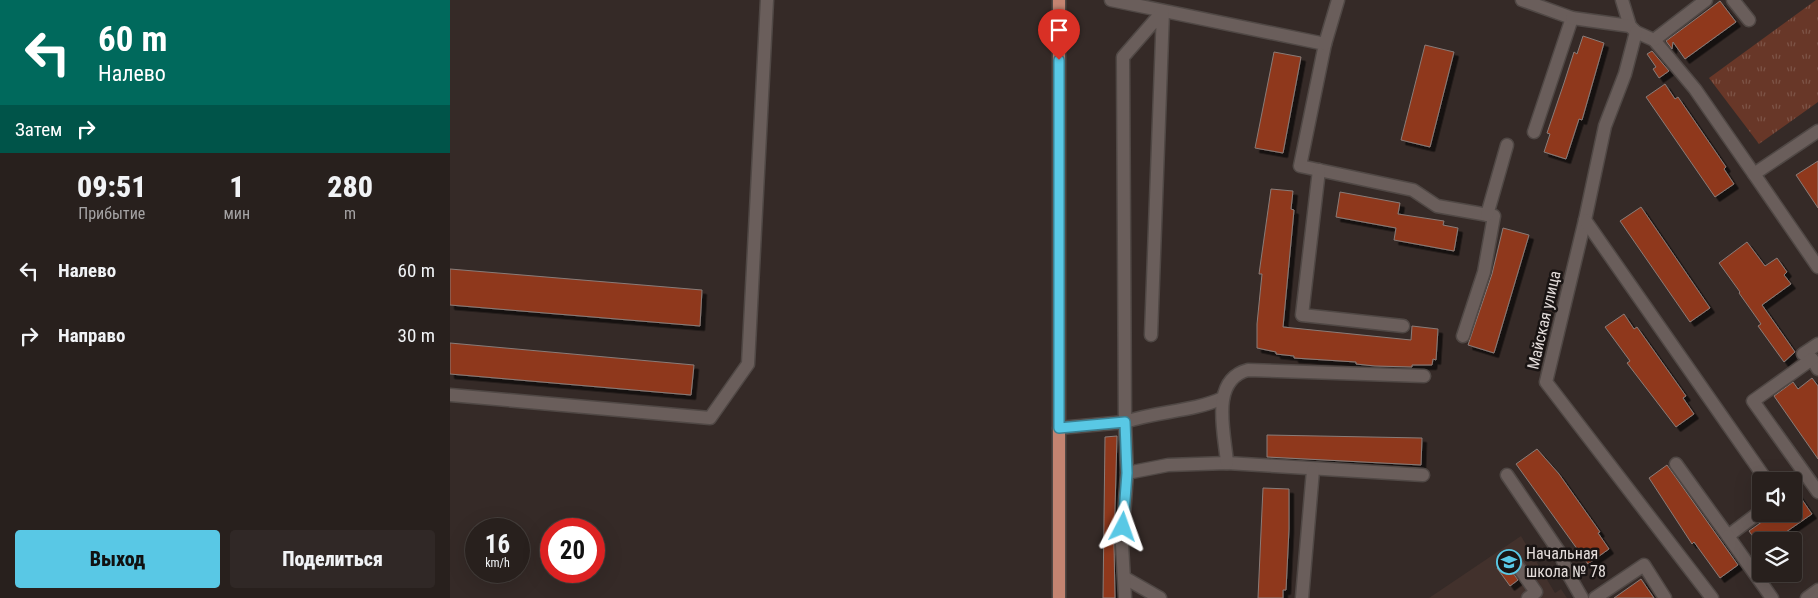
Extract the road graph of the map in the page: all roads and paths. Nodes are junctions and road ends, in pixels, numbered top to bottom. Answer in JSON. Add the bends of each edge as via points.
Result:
{"nodes":[{"id":1,"x":768,"y":0,"type":"edge"},
{"id":2,"x":1059,"y":0,"type":"edge"},
{"id":3,"x":1113,"y":0,"type":"edge"},
{"id":4,"x":1338,"y":0,"type":"edge"},
{"id":5,"x":1522,"y":0,"type":"edge"},
{"id":6,"x":1622,"y":0,"type":"edge"},
{"id":7,"x":1706,"y":0,"type":"edge"},
{"id":8,"x":1733,"y":0,"type":"edge"},
{"id":9,"x":1163,"y":11,"type":"junction"},
{"id":10,"x":1572,"y":18,"type":"junction"},
{"id":11,"x":1749,"y":20,"type":"dead end"},
{"id":12,"x":1633,"y":29,"type":"junction"},
{"id":13,"x":1654,"y":40,"type":"junction"},
{"id":14,"x":1325,"y":44,"type":"junction"},
{"id":15,"x":1818,"y":131,"type":"edge"},
{"id":16,"x":1534,"y":132,"type":"dead end"},
{"id":17,"x":1506,"y":145,"type":"dead end"},
{"id":18,"x":1319,"y":170,"type":"junction"},
{"id":19,"x":1754,"y":174,"type":"junction"},
{"id":20,"x":1487,"y":215,"type":"junction"},
{"id":21,"x":1585,"y":220,"type":"junction"},
{"id":22,"x":1818,"y":267,"type":"edge"},
{"id":23,"x":1403,"y":326,"type":"dead end"},
{"id":24,"x":1151,"y":335,"type":"dead end"},
{"id":25,"x":1463,"y":336,"type":"dead end"},
{"id":26,"x":1818,"y":344,"type":"edge"},
{"id":27,"x":1815,"y":364,"type":"edge"},
{"id":28,"x":1424,"y":376,"type":"dead end"},
{"id":29,"x":450,"y":395,"type":"edge"},
{"id":30,"x":1222,"y":398,"type":"junction"},
{"id":31,"x":1125,"y":422,"type":"junction"},
{"id":32,"x":1059,"y":428,"type":"junction"},
{"id":33,"x":1227,"y":463,"type":"junction"},
{"id":34,"x":1676,"y":464,"type":"dead end"},
{"id":35,"x":1313,"y":470,"type":"junction"},
{"id":36,"x":1761,"y":472,"type":"edge"},
{"id":37,"x":1127,"y":473,"type":"junction"},
{"id":38,"x":1423,"y":475,"type":"dead end"},
{"id":39,"x":1507,"y":475,"type":"dead end"},
{"id":40,"x":1818,"y":492,"type":"edge"},
{"id":41,"x":1752,"y":518,"type":"edge"},
{"id":42,"x":1728,"y":536,"type":"junction"},
{"id":43,"x":1512,"y":558,"type":"dead end"},
{"id":44,"x":1125,"y":578,"type":"junction"},
{"id":45,"x":1818,"y":590,"type":"edge"},
{"id":46,"x":1059,"y":598,"type":"edge"},
{"id":47,"x":1125,"y":598,"type":"edge"},
{"id":48,"x":1160,"y":598,"type":"edge"},
{"id":49,"x":1302,"y":598,"type":"edge"},
{"id":50,"x":1528,"y":598,"type":"edge"},
{"id":51,"x":1582,"y":598,"type":"edge"},
{"id":52,"x":1595,"y":598,"type":"edge"},
{"id":53,"x":1665,"y":598,"type":"edge"},
{"id":54,"x":1712,"y":598,"type":"edge"},
{"id":55,"x":1772,"y":598,"type":"edge"},
{"id":56,"x":1807,"y":598,"type":"edge"}],
"edges":[{"from":1,"to":29,"type":"street","via":[[748,364],[710,418]]},
{"from":2,"to":32,"type":"main road"},
{"from":3,"to":9,"type":"street"},
{"from":4,"to":14,"type":"street"},
{"from":5,"to":10,"type":"street"},
{"from":6,"to":12,"type":"street"},
{"from":7,"to":13,"type":"street"},
{"from":8,"to":11,"type":"street"},
{"from":9,"to":14,"type":"street"},
{"from":9,"to":24,"type":"street"},
{"from":9,"to":31,"type":"street","via":[[1123,57]]},
{"from":10,"to":12,"type":"street"},
{"from":10,"to":16,"type":"street"},
{"from":12,"to":13,"type":"street"},
{"from":12,"to":21,"type":"street","name":"Майская улица","via":[[1625,74],[1605,126]]},
{"from":13,"to":19,"type":"street","via":[[1695,89]]},
{"from":14,"to":18,"type":"street","via":[[1300,166]]},
{"from":15,"to":19,"type":"street"},
{"from":17,"to":20,"type":"street"},
{"from":18,"to":20,"type":"street","via":[[1412,190],[1437,206]]},
{"from":18,"to":23,"type":"street","via":[[1302,315]]},
{"from":19,"to":22,"type":"street"},
{"from":20,"to":25,"type":"street","via":[[1494,216],[1484,272]]},
{"from":21,"to":36,"type":"street"},
{"from":21,"to":54,"type":"street","name":"Майская улица","via":[[1546,382]]},
{"from":26,"to":27,"type":"street","via":[[1803,354]]},
{"from":27,"to":40,"type":"street","via":[[1753,402]]},
{"from":28,"to":30,"type":"street","via":[[1248,370],[1237,372],[1230,379]]},
{"from":30,"to":31,"type":"street","via":[[1207,405]]},
{"from":30,"to":33,"type":"street"},
{"from":31,"to":32,"type":"street"},
{"from":31,"to":37,"type":"street"},
{"from":32,"to":46,"type":"main road"},
{"from":33,"to":35,"type":"street"},
{"from":33,"to":37,"type":"street","via":[[1168,465]]},
{"from":34,"to":42,"type":"street"},
{"from":35,"to":38,"type":"street"},
{"from":35,"to":49,"type":"street"},
{"from":37,"to":44,"type":"street","via":[[1122,545]]},
{"from":39,"to":51,"type":"street","via":[[1560,553]]},
{"from":41,"to":42,"type":"street"},
{"from":42,"to":55,"type":"street"},
{"from":43,"to":50,"type":"street","via":[[1536,592]]},
{"from":44,"to":47,"type":"street"},
{"from":44,"to":48,"type":"street"},
{"from":45,"to":56,"type":"street"},
{"from":52,"to":53,"type":"street","via":[[1644,565]]}]}
